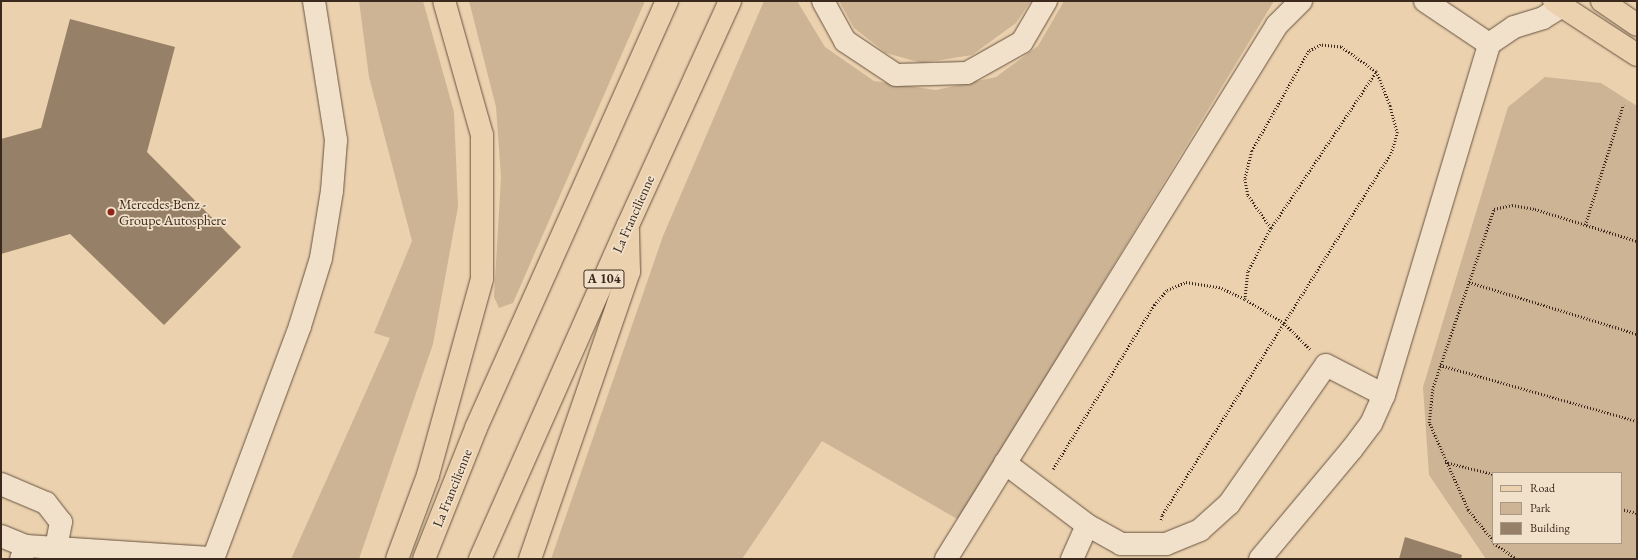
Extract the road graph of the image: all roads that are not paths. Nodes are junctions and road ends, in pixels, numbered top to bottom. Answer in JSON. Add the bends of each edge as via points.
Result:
{"nodes":[{"id":1,"x":314,"y":1,"type":"edge"},
{"id":2,"x":444,"y":1,"type":"edge"},
{"id":3,"x":667,"y":1,"type":"edge"},
{"id":4,"x":730,"y":1,"type":"edge"},
{"id":5,"x":823,"y":1,"type":"edge"},
{"id":6,"x":1046,"y":1,"type":"edge"},
{"id":7,"x":1301,"y":1,"type":"edge"},
{"id":8,"x":1425,"y":1,"type":"edge"},
{"id":9,"x":1602,"y":1,"type":"edge"},
{"id":10,"x":1558,"y":4,"type":"edge"},
{"id":11,"x":1637,"y":25,"type":"edge"},
{"id":12,"x":1489,"y":44,"type":"junction"},
{"id":13,"x":1637,"y":54,"type":"edge"},
{"id":14,"x":628,"y":225,"type":"junction"},
{"id":15,"x":1384,"y":395,"type":"junction"},
{"id":16,"x":1005,"y":463,"type":"junction"},
{"id":17,"x":1,"y":484,"type":"edge"},
{"id":18,"x":1087,"y":525,"type":"junction"},
{"id":19,"x":1,"y":536,"type":"edge"},
{"id":20,"x":56,"y":548,"type":"junction"},
{"id":21,"x":24,"y":553,"type":"edge"},
{"id":22,"x":213,"y":558,"type":"edge"},
{"id":23,"x":397,"y":559,"type":"edge"},
{"id":24,"x":424,"y":559,"type":"edge"},
{"id":25,"x":480,"y":559,"type":"edge"},
{"id":26,"x":530,"y":559,"type":"edge"},
{"id":27,"x":946,"y":559,"type":"edge"},
{"id":28,"x":1072,"y":559,"type":"edge"},
{"id":29,"x":1260,"y":559,"type":"edge"}],
"edges":[{"from":1,"to":22,"type":"street","via":[[336,140],[332,191],[321,258],[300,326]]},
{"from":2,"to":23,"type":"main road","via":[[482,135],[482,279],[428,475]]},
{"from":3,"to":24,"type":"main road","name":"La Francilienne","via":[[476,428]]},
{"from":4,"to":14,"type":"main road","name":"La Francilienne","number":"A 104"},
{"from":5,"to":6,"type":"street","via":[[844,40],[896,75],[967,72],[1022,42]]},
{"from":7,"to":16,"type":"street","via":[[1277,25]]},
{"from":8,"to":12,"type":"street"},
{"from":9,"to":11,"type":"main road"},
{"from":10,"to":12,"type":"street","via":[[1542,18],[1514,27]]},
{"from":10,"to":13,"type":"main road"},
{"from":12,"to":15,"type":"street"},
{"from":14,"to":25,"type":"main road","name":"La Francilienne","number":"A 104"},
{"from":14,"to":26,"type":"main road","via":[[629,272]]},
{"from":15,"to":18,"type":"street","via":[[1326,365],[1229,504],[1200,530],[1166,544],[1121,544]]},
{"from":15,"to":29,"type":"street","via":[[1371,424]]},
{"from":16,"to":18,"type":"street"},
{"from":16,"to":27,"type":"street"},
{"from":17,"to":20,"type":"street","via":[[46,503],[61,522]]},
{"from":18,"to":28,"type":"street"},
{"from":19,"to":21,"type":"street"},
{"from":20,"to":21,"type":"street"},
{"from":20,"to":22,"type":"street"}]}
